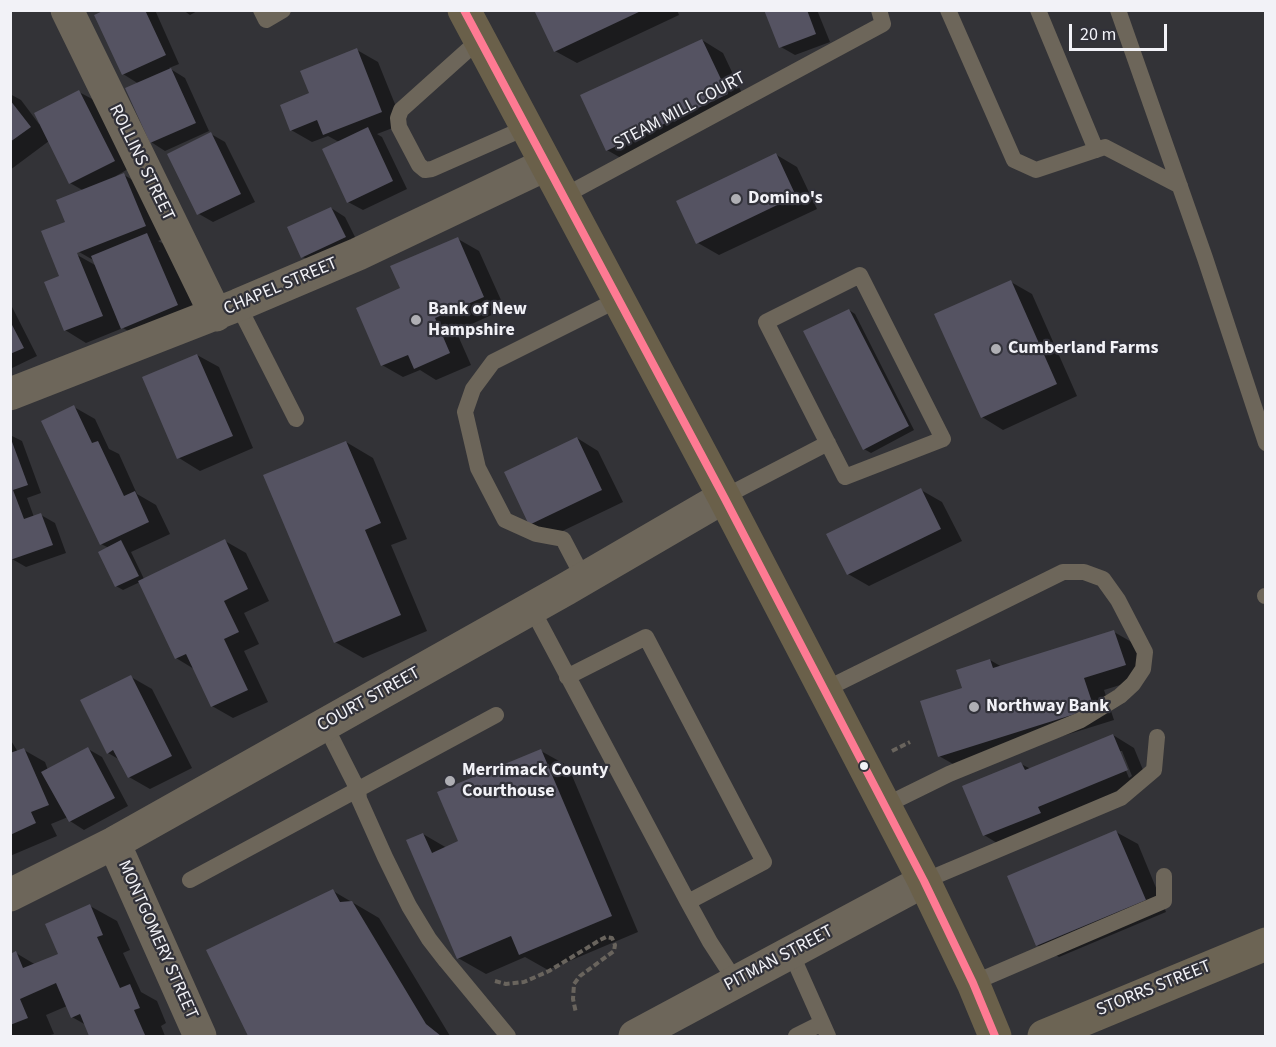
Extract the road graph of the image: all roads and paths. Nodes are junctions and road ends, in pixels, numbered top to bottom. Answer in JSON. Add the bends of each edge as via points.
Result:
{"nodes":[{"id":1,"x":67,"y":10,"type":"edge"},
{"id":2,"x":261,"y":10,"type":"edge"},
{"id":3,"x":283,"y":10,"type":"edge"},
{"id":4,"x":464,"y":10,"type":"edge"},
{"id":5,"x":879,"y":10,"type":"edge"},
{"id":6,"x":948,"y":10,"type":"edge"},
{"id":7,"x":1038,"y":10,"type":"edge"},
{"id":8,"x":1118,"y":10,"type":"edge"},
{"id":9,"x":479,"y":40,"type":"junction"},
{"id":10,"x":525,"y":128,"type":"junction"},
{"id":11,"x":1095,"y":150,"type":"junction"},
{"id":12,"x":545,"y":165,"type":"junction"},
{"id":13,"x":1180,"y":186,"type":"junction"},
{"id":14,"x":562,"y":197,"type":"junction"},
{"id":15,"x":617,"y":300,"type":"junction"},
{"id":16,"x":227,"y":310,"type":"junction"},
{"id":17,"x":10,"y":394,"type":"edge"},
{"id":18,"x":296,"y":419,"type":"dead end"},
{"id":19,"x":828,"y":443,"type":"junction"},
{"id":20,"x":1266,"y":443,"type":"edge"},
{"id":21,"x":724,"y":497,"type":"junction"},
{"id":22,"x":584,"y":579,"type":"junction"},
{"id":23,"x":532,"y":609,"type":"junction"},
{"id":24,"x":567,"y":677,"type":"junction"},
{"id":25,"x":825,"y":690,"type":"junction"},
{"id":26,"x":496,"y":716,"type":"dead end"},
{"id":27,"x":325,"y":725,"type":"junction"},
{"id":28,"x":1157,"y":737,"type":"dead end"},
{"id":29,"x":357,"y":790,"type":"junction"},
{"id":30,"x":884,"y":806,"type":"junction"},
{"id":31,"x":114,"y":843,"type":"junction"},
{"id":32,"x":1164,"y":876,"type":"dead end"},
{"id":33,"x":190,"y":880,"type":"dead end"},
{"id":34,"x":924,"y":881,"type":"junction"},
{"id":35,"x":10,"y":896,"type":"edge"},
{"id":36,"x":688,"y":902,"type":"junction"},
{"id":37,"x":1266,"y":944,"type":"edge"},
{"id":38,"x":790,"y":953,"type":"junction"},
{"id":39,"x":494,"y":980,"type":"dead end"},
{"id":40,"x":736,"y":982,"type":"junction"},
{"id":41,"x":973,"y":983,"type":"junction"},
{"id":42,"x":576,"y":1012,"type":"dead end"},
{"id":43,"x":825,"y":1030,"type":"edge"},
{"id":44,"x":200,"y":1036,"type":"edge"},
{"id":45,"x":508,"y":1036,"type":"edge"},
{"id":46,"x":635,"y":1036,"type":"edge"},
{"id":47,"x":796,"y":1036,"type":"edge"},
{"id":48,"x":995,"y":1036,"type":"edge"},
{"id":49,"x":1044,"y":1036,"type":"edge"}],
"edges":[{"from":1,"to":16,"type":"street","name":"ROLLINS STREET"},
{"from":2,"to":3,"type":"lane","via":[[266,20]]},
{"from":4,"to":9,"type":"main road"},
{"from":5,"to":14,"type":"lane","name":"STEAM MILL COURT","via":[[883,24]]},
{"from":6,"to":11,"type":"lane","via":[[1014,160],[1036,170]]},
{"from":7,"to":11,"type":"lane"},
{"from":8,"to":13,"type":"lane"},
{"from":9,"to":10,"type":"main road"},
{"from":9,"to":10,"type":"lane","via":[[401,111],[399,127],[425,170]]},
{"from":10,"to":12,"type":"main road"},
{"from":11,"to":13,"type":"lane","via":[[1105,147]]},
{"from":12,"to":14,"type":"main road"},
{"from":12,"to":16,"type":"street","name":"CHAPEL STREET","via":[[358,254]]},
{"from":13,"to":20,"type":"lane"},
{"from":14,"to":15,"type":"main road"},
{"from":15,"to":21,"type":"main road"},
{"from":15,"to":22,"type":"lane","via":[[493,362],[473,389],[465,412],[478,468],[505,520],[537,534],[562,539]]},
{"from":16,"to":17,"type":"street","name":"CHAPEL STREET"},
{"from":16,"to":18,"type":"lane"},
{"from":19,"to":19,"type":"lane","via":[[845,477],[943,440],[860,275],[766,322]]},
{"from":19,"to":21,"type":"lane"},
{"from":21,"to":22,"type":"street","name":"COURT STREET"},
{"from":21,"to":25,"type":"main road"},
{"from":22,"to":23,"type":"street","name":"COURT STREET"},
{"from":23,"to":24,"type":"lane"},
{"from":23,"to":27,"type":"street","name":"COURT STREET"},
{"from":24,"to":36,"type":"lane"},
{"from":24,"to":36,"type":"lane","via":[[646,637],[764,862]]},
{"from":25,"to":30,"type":"main road"},
{"from":25,"to":30,"type":"lane","via":[[1063,572],[1084,572],[1103,579],[1145,652],[1143,669],[1133,684],[1081,720],[949,774]]},
{"from":26,"to":29,"type":"lane"},
{"from":27,"to":29,"type":"lane"},
{"from":27,"to":31,"type":"street","name":"COURT STREET"},
{"from":28,"to":34,"type":"lane","via":[[1154,770],[1121,798]]},
{"from":29,"to":33,"type":"lane"},
{"from":29,"to":45,"type":"lane","via":[[385,857],[429,939]]},
{"from":30,"to":34,"type":"main road"},
{"from":31,"to":35,"type":"street","name":"COURT STREET"},
{"from":31,"to":44,"type":"street","name":"MONTGOMERY STREET"},
{"from":32,"to":41,"type":"lane","via":[[1164,901]]},
{"from":34,"to":38,"type":"street","name":"PITMAN STREET"},
{"from":34,"to":41,"type":"main road"},
{"from":36,"to":40,"type":"lane"},
{"from":37,"to":49,"type":"street","name":"STORRS STREET"},
{"from":38,"to":40,"type":"street","name":"PITMAN STREET"},
{"from":38,"to":43,"type":"lane"},
{"from":39,"to":42,"type":"path","via":[[506,984],[524,982],[606,937],[612,938],[614,951],[574,984]]},
{"from":40,"to":46,"type":"street","name":"PITMAN STREET"},
{"from":41,"to":48,"type":"main road"},
{"from":43,"to":47,"type":"lane"}]}
